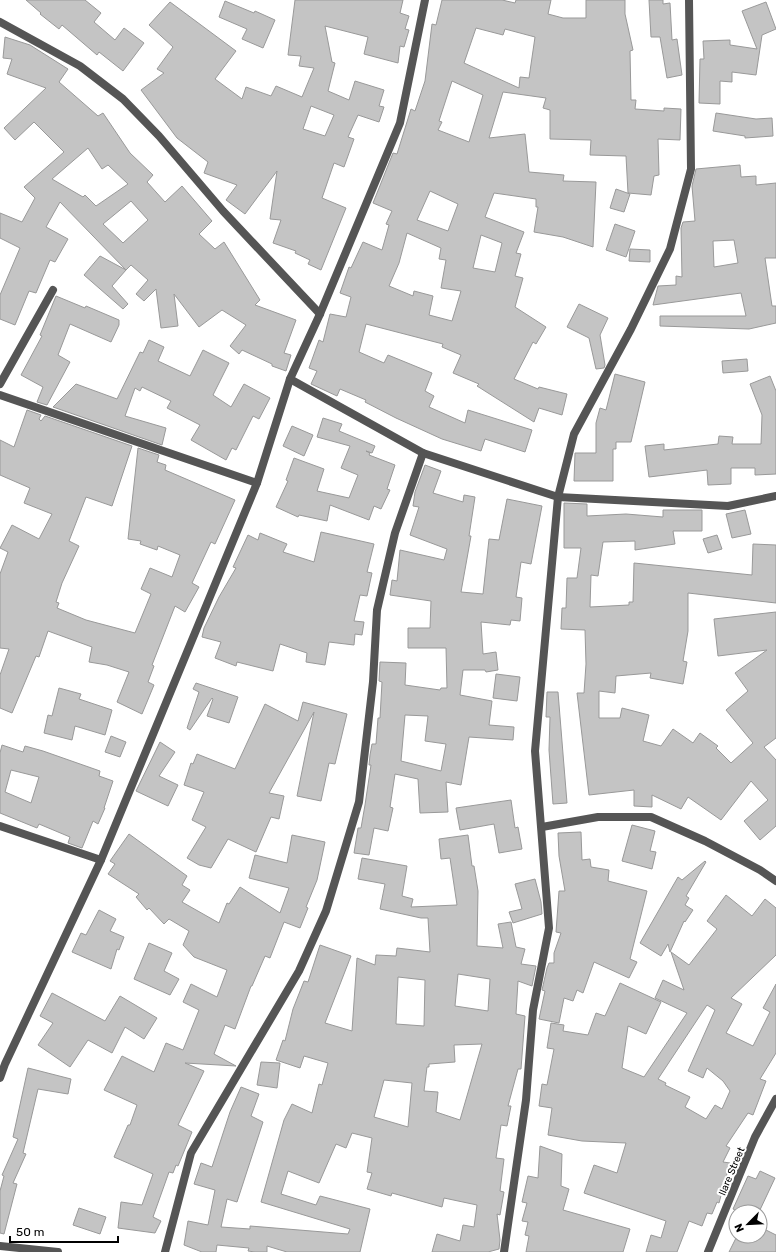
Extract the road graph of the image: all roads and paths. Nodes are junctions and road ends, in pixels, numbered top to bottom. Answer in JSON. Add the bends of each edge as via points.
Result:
{"nodes":[{"id":1,"x":425,"y":0,"type":"edge"},
{"id":2,"x":689,"y":0,"type":"edge"},
{"id":3,"x":0,"y":22,"type":"edge"},
{"id":4,"x":53,"y":290,"type":"dead end"},
{"id":5,"x":320,"y":314,"type":"junction"},
{"id":6,"x":290,"y":379,"type":"junction"},
{"id":7,"x":0,"y":384,"type":"edge"},
{"id":8,"x":0,"y":395,"type":"edge"},
{"id":9,"x":423,"y":453,"type":"junction"},
{"id":10,"x":257,"y":483,"type":"junction"},
{"id":11,"x":776,"y":496,"type":"edge"},
{"id":12,"x":558,"y":497,"type":"junction"},
{"id":13,"x":0,"y":826,"type":"edge"},
{"id":14,"x":542,"y":827,"type":"junction"},
{"id":15,"x":101,"y":860,"type":"junction"},
{"id":16,"x":776,"y":881,"type":"edge"},
{"id":17,"x":0,"y":1078,"type":"edge"},
{"id":18,"x":776,"y":1099,"type":"edge"},
{"id":19,"x":0,"y":1246,"type":"edge"},
{"id":20,"x":58,"y":1252,"type":"edge"},
{"id":21,"x":165,"y":1252,"type":"edge"},
{"id":22,"x":504,"y":1252,"type":"edge"},
{"id":23,"x":708,"y":1252,"type":"edge"}],
"edges":[{"from":1,"to":5,"type":"street","via":[[400,124]]},
{"from":2,"to":12,"type":"street","via":[[691,169],[670,249],[631,330],[574,434]]},
{"from":3,"to":5,"type":"street","via":[[80,66],[123,99]]},
{"from":4,"to":7,"type":"street"},
{"from":5,"to":6,"type":"street"},
{"from":6,"to":9,"type":"street"},
{"from":6,"to":10,"type":"street"},
{"from":8,"to":10,"type":"street"},
{"from":9,"to":12,"type":"street"},
{"from":9,"to":21,"type":"street","via":[[395,533],[377,610],[373,682],[359,802],[326,911],[299,971],[191,1153]]},
{"from":10,"to":15,"type":"street"},
{"from":11,"to":12,"type":"street","via":[[728,506]]},
{"from":12,"to":14,"type":"street","via":[[536,750]]},
{"from":13,"to":15,"type":"street"},
{"from":14,"to":16,"type":"street","via":[[598,817],[651,817],[705,841]]},
{"from":14,"to":22,"type":"street","via":[[549,928],[533,1010],[526,1100]]},
{"from":15,"to":17,"type":"street"},
{"from":18,"to":23,"type":"street","name":"Ilare Street","via":[[755,1137]]},
{"from":19,"to":20,"type":"street"}]}
